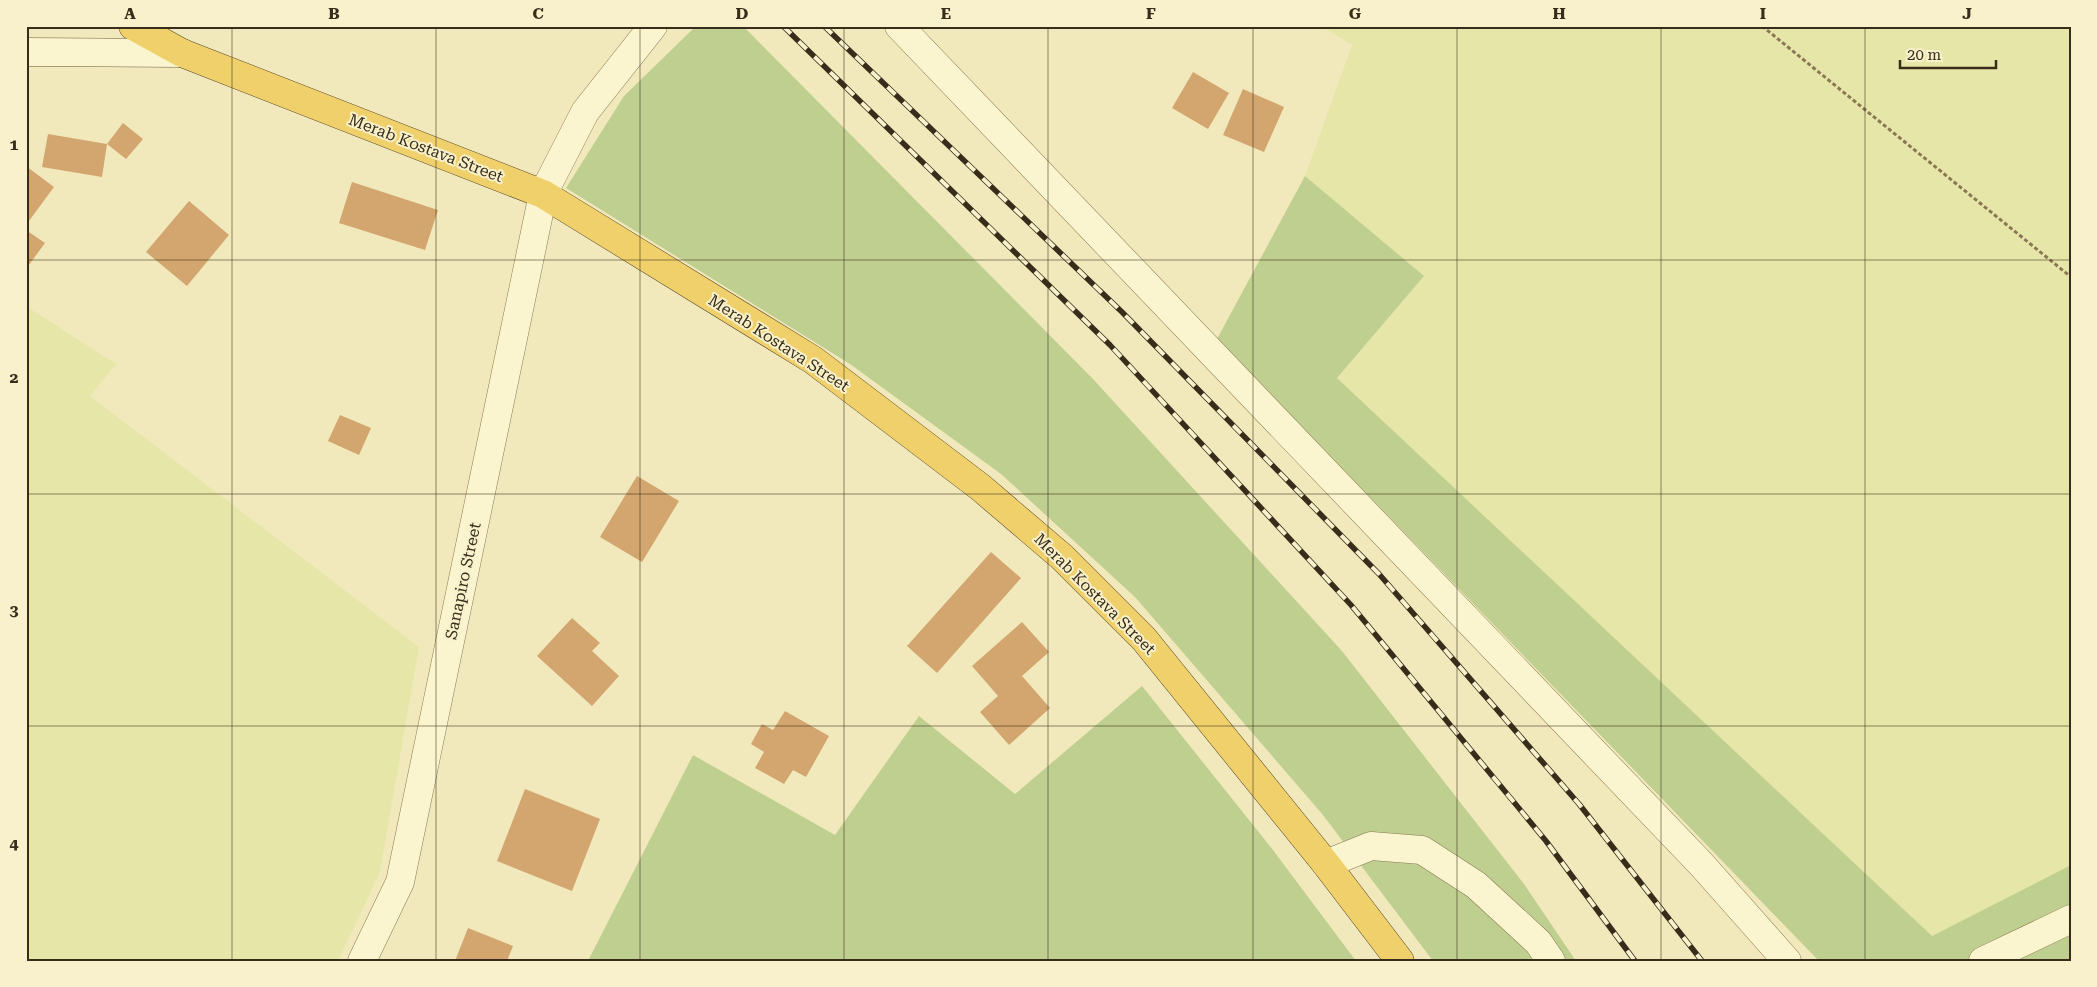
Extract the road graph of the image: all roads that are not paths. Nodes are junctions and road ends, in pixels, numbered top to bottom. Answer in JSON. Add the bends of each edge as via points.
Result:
{"nodes":[{"id":1,"x":133,"y":26,"type":"edge"},
{"id":2,"x":653,"y":26,"type":"edge"},
{"id":3,"x":898,"y":26,"type":"edge"},
{"id":4,"x":26,"y":52,"type":"edge"},
{"id":5,"x":182,"y":53,"type":"junction"},
{"id":6,"x":543,"y":194,"type":"junction"},
{"id":7,"x":1326,"y":864,"type":"junction"},
{"id":8,"x":2071,"y":919,"type":"edge"},
{"id":9,"x":362,"y":961,"type":"edge"},
{"id":10,"x":1400,"y":961,"type":"edge"},
{"id":11,"x":1550,"y":961,"type":"edge"},
{"id":12,"x":1787,"y":961,"type":"edge"},
{"id":13,"x":1983,"y":961,"type":"edge"}],
"edges":[{"from":1,"to":5,"type":"highway"},
{"from":2,"to":6,"type":"street","name":"Sanapiro Street","via":[[585,112]]},
{"from":3,"to":12,"type":"street","via":[[1702,865]]},
{"from":4,"to":5,"type":"street","name":"Merab Kostava Street"},
{"from":5,"to":6,"type":"highway","name":"Merab Kostava Street"},
{"from":6,"to":7,"type":"highway","name":"Merab Kostava Street","via":[[813,360],[980,487],[1062,557],[1144,639]]},
{"from":6,"to":9,"type":"street","name":"Sanapiro Street","via":[[400,882]]},
{"from":7,"to":10,"type":"highway","name":"Merab Kostava Street"},
{"from":7,"to":11,"type":"street","via":[[1371,846],[1422,850],[1476,885],[1538,942]]},
{"from":8,"to":13,"type":"street"}]}
